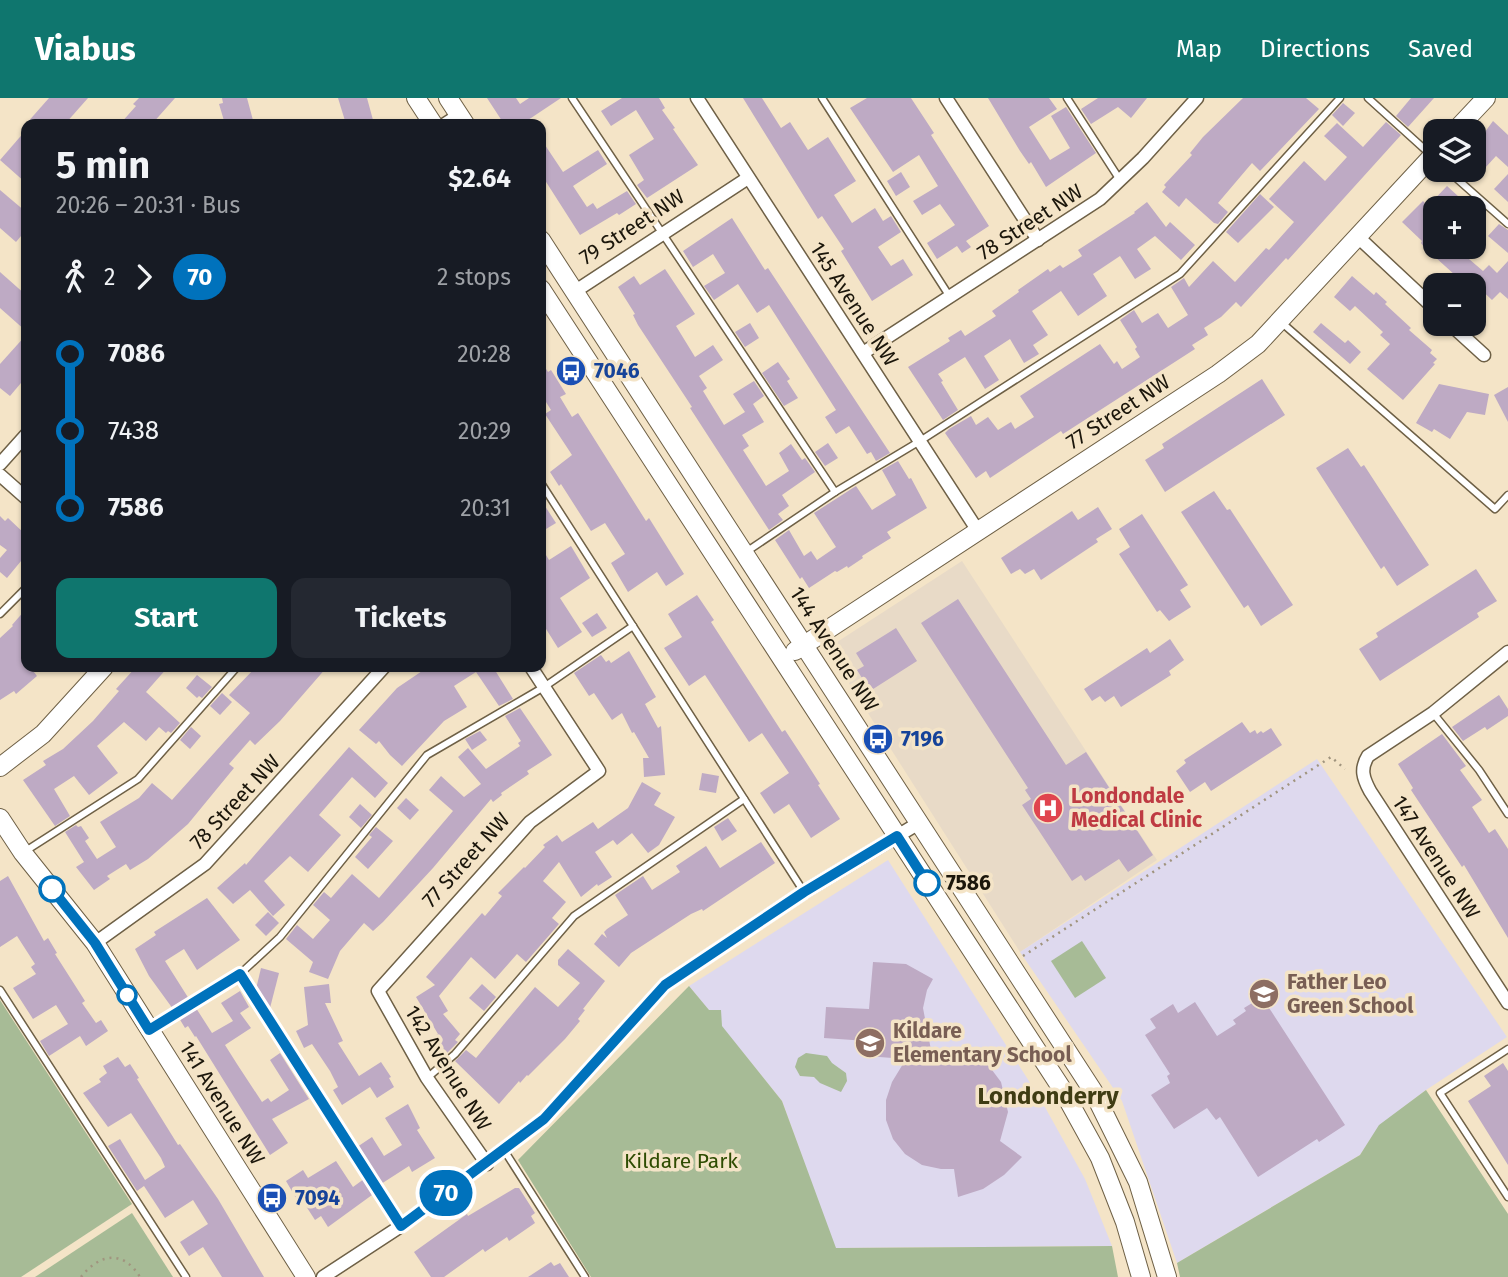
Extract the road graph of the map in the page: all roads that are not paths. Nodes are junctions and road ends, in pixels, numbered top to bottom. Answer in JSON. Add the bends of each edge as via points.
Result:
{"nodes":[{"id":1,"x":416,"y":98,"type":"edge"},
{"id":2,"x":448,"y":98,"type":"edge"},
{"id":3,"x":572,"y":98,"type":"edge"},
{"id":4,"x":696,"y":98,"type":"edge"},
{"id":5,"x":822,"y":98,"type":"edge"},
{"id":6,"x":946,"y":98,"type":"edge"},
{"id":7,"x":1067,"y":98,"type":"edge"},
{"id":8,"x":1340,"y":98,"type":"edge"},
{"id":9,"x":1368,"y":98,"type":"edge"},
{"id":10,"x":1486,"y":98,"type":"edge"},
{"id":11,"x":1193,"y":100,"type":"edge"},
{"id":12,"x":430,"y":119,"type":"edge"},
{"id":13,"x":455,"y":119,"type":"edge"},
{"id":14,"x":1466,"y":119,"type":"edge"},
{"id":15,"x":1423,"y":146,"type":"edge"},
{"id":16,"x":1423,"y":168,"type":"edge"},
{"id":17,"x":748,"y":178,"type":"junction"},
{"id":18,"x":1120,"y":180,"type":"junction"},
{"id":19,"x":1461,"y":182,"type":"edge"},
{"id":20,"x":1508,"y":224,"type":"edge"},
{"id":21,"x":662,"y":234,"type":"junction"},
{"id":22,"x":1358,"y":237,"type":"junction"},
{"id":23,"x":1038,"y":240,"type":"junction"},
{"id":24,"x":546,"y":248,"type":"edge"},
{"id":25,"x":574,"y":292,"type":"junction"},
{"id":26,"x":950,"y":297,"type":"junction"},
{"id":27,"x":1423,"y":298,"type":"edge"},
{"id":28,"x":546,"y":310,"type":"edge"},
{"id":29,"x":1280,"y":321,"type":"junction"},
{"id":30,"x":1463,"y":336,"type":"edge"},
{"id":31,"x":863,"y":353,"type":"junction"},
{"id":32,"x":1484,"y":355,"type":"dead end"},
{"id":33,"x":21,"y":441,"type":"edge"},
{"id":34,"x":920,"y":441,"type":"junction"},
{"id":35,"x":0,"y":464,"type":"edge"},
{"id":36,"x":0,"y":475,"type":"edge"},
{"id":37,"x":546,"y":491,"type":"edge"},
{"id":38,"x":835,"y":492,"type":"junction"},
{"id":39,"x":21,"y":494,"type":"edge"},
{"id":40,"x":1508,"y":495,"type":"edge"},
{"id":41,"x":978,"y":531,"type":"junction"},
{"id":42,"x":744,"y":553,"type":"junction"},
{"id":43,"x":21,"y":593,"type":"edge"},
{"id":44,"x":0,"y":614,"type":"edge"},
{"id":45,"x":633,"y":626,"type":"junction"},
{"id":46,"x":804,"y":645,"type":"junction"},
{"id":47,"x":1507,"y":655,"type":"edge"},
{"id":48,"x":783,"y":659,"type":"junction"},
{"id":49,"x":99,"y":672,"type":"edge"},
{"id":50,"x":233,"y":672,"type":"edge"},
{"id":51,"x":379,"y":672,"type":"edge"},
{"id":52,"x":534,"y":672,"type":"edge"},
{"id":53,"x":544,"y":687,"type":"junction"},
{"id":54,"x":1433,"y":713,"type":"junction"},
{"id":55,"x":0,"y":767,"type":"edge"},
{"id":56,"x":744,"y":799,"type":"junction"},
{"id":57,"x":1508,"y":814,"type":"edge"},
{"id":58,"x":0,"y":818,"type":"edge"},
{"id":59,"x":919,"y":823,"type":"junction"},
{"id":60,"x":897,"y":836,"type":"junction"},
{"id":61,"x":23,"y":853,"type":"junction"},
{"id":62,"x":804,"y":892,"type":"junction"},
{"id":63,"x":95,"y":943,"type":"junction"},
{"id":64,"x":240,"y":974,"type":"junction"},
{"id":65,"x":0,"y":989,"type":"edge"},
{"id":66,"x":377,"y":991,"type":"joint"},
{"id":67,"x":1508,"y":1003,"type":"edge"},
{"id":68,"x":149,"y":1030,"type":"junction"},
{"id":69,"x":1508,"y":1049,"type":"edge"},
{"id":70,"x":427,"y":1078,"type":"junction"},
{"id":71,"x":504,"y":1150,"type":"junction"},
{"id":72,"x":487,"y":1164,"type":"junction"},
{"id":73,"x":1508,"y":1198,"type":"edge"},
{"id":74,"x":401,"y":1226,"type":"junction"},
{"id":75,"x":186,"y":1277,"type":"edge"},
{"id":76,"x":306,"y":1277,"type":"edge"},
{"id":77,"x":323,"y":1277,"type":"edge"},
{"id":78,"x":585,"y":1277,"type":"edge"},
{"id":79,"x":1141,"y":1277,"type":"edge"},
{"id":80,"x":1167,"y":1277,"type":"edge"}],
"edges":[{"from":1,"to":12,"type":"street"},
{"from":2,"to":13,"type":"street"},
{"from":3,"to":21,"type":"lane"},
{"from":4,"to":17,"type":"street","name":"145 Avenue NW"},
{"from":5,"to":26,"type":"lane"},
{"from":6,"to":23,"type":"street"},
{"from":7,"to":18,"type":"lane"},
{"from":8,"to":34,"type":"lane","via":[[1180,274]]},
{"from":9,"to":15,"type":"lane"},
{"from":10,"to":14,"type":"street"},
{"from":11,"to":18,"type":"street","name":"78 Street NW"},
{"from":16,"to":22,"type":"street","name":"77 Street NW"},
{"from":17,"to":21,"type":"street","name":"79 Street NW"},
{"from":17,"to":31,"type":"street","name":"145 Avenue NW"},
{"from":18,"to":23,"type":"street","name":"78 Street NW","via":[[1100,199]]},
{"from":19,"to":20,"type":"lane"},
{"from":21,"to":25,"type":"street","name":"79 Street NW"},
{"from":21,"to":38,"type":"lane"},
{"from":22,"to":27,"type":"street"},
{"from":22,"to":29,"type":"street","name":"77 Street NW"},
{"from":23,"to":26,"type":"street","name":"78 Street NW"},
{"from":24,"to":25,"type":"street","name":"144 Avenue NW"},
{"from":25,"to":28,"type":"street","name":"79 Street NW"},
{"from":25,"to":42,"type":"street","name":"144 Avenue NW"},
{"from":26,"to":31,"type":"street","name":"78 Street NW"},
{"from":28,"to":48,"type":"street"},
{"from":29,"to":40,"type":"lane","via":[[1495,509]]},
{"from":29,"to":41,"type":"street","name":"77 Street NW","via":[[1218,374]]},
{"from":30,"to":32,"type":"street"},
{"from":31,"to":34,"type":"street","name":"145 Avenue NW"},
{"from":33,"to":35,"type":"street"},
{"from":34,"to":38,"type":"lane"},
{"from":34,"to":41,"type":"street","name":"145 Avenue NW"},
{"from":36,"to":39,"type":"street"},
{"from":37,"to":45,"type":"lane"},
{"from":38,"to":42,"type":"lane"},
{"from":41,"to":46,"type":"street","name":"77 Street NW"},
{"from":42,"to":46,"type":"street","name":"144 Avenue NW"},
{"from":43,"to":44,"type":"lane"},
{"from":45,"to":53,"type":"lane"},
{"from":45,"to":56,"type":"lane"},
{"from":46,"to":48,"type":"street","name":"77 Street NW"},
{"from":46,"to":59,"type":"street","name":"144 Avenue NW"},
{"from":47,"to":54,"type":"street"},
{"from":48,"to":60,"type":"street"},
{"from":49,"to":55,"type":"street","via":[[43,734]]},
{"from":50,"to":61,"type":"lane","via":[[138,779]]},
{"from":51,"to":63,"type":"street","name":"78 Street NW","via":[[205,864]]},
{"from":52,"to":53,"type":"street"},
{"from":53,"to":64,"type":"lane","via":[[427,755],[280,937]]},
{"from":53,"to":66,"type":"street","name":"77 Street NW","via":[[598,771],[530,822]]},
{"from":54,"to":57,"type":"lane"},
{"from":54,"to":67,"type":"street","name":"147 Avenue NW","via":[[1368,756],[1362,765],[1363,779]]},
{"from":56,"to":62,"type":"lane"},
{"from":56,"to":70,"type":"lane","via":[[575,916],[455,1054]]},
{"from":58,"to":61,"type":"street","name":"141 Avenue NW"},
{"from":59,"to":60,"type":"street"},
{"from":59,"to":80,"type":"street","name":"144 Avenue NW","via":[[1093,1091],[1138,1182]]},
{"from":60,"to":62,"type":"street"},
{"from":60,"to":79,"type":"street","via":[[1062,1089],[1100,1158]]},
{"from":61,"to":63,"type":"street","name":"141 Avenue NW"},
{"from":62,"to":71,"type":"street","via":[[665,985],[544,1119]]},
{"from":63,"to":68,"type":"street","name":"141 Avenue NW"},
{"from":64,"to":68,"type":"lane"},
{"from":64,"to":74,"type":"lane"},
{"from":65,"to":75,"type":"lane"},
{"from":66,"to":70,"type":"street","name":"142 Avenue NW"},
{"from":68,"to":76,"type":"street","name":"141 Avenue NW"},
{"from":69,"to":73,"type":"lane","via":[[1440,1093]]},
{"from":70,"to":72,"type":"street","name":"142 Avenue NW"},
{"from":71,"to":72,"type":"street"},
{"from":71,"to":78,"type":"lane"},
{"from":72,"to":74,"type":"street"},
{"from":74,"to":77,"type":"street"}]}
